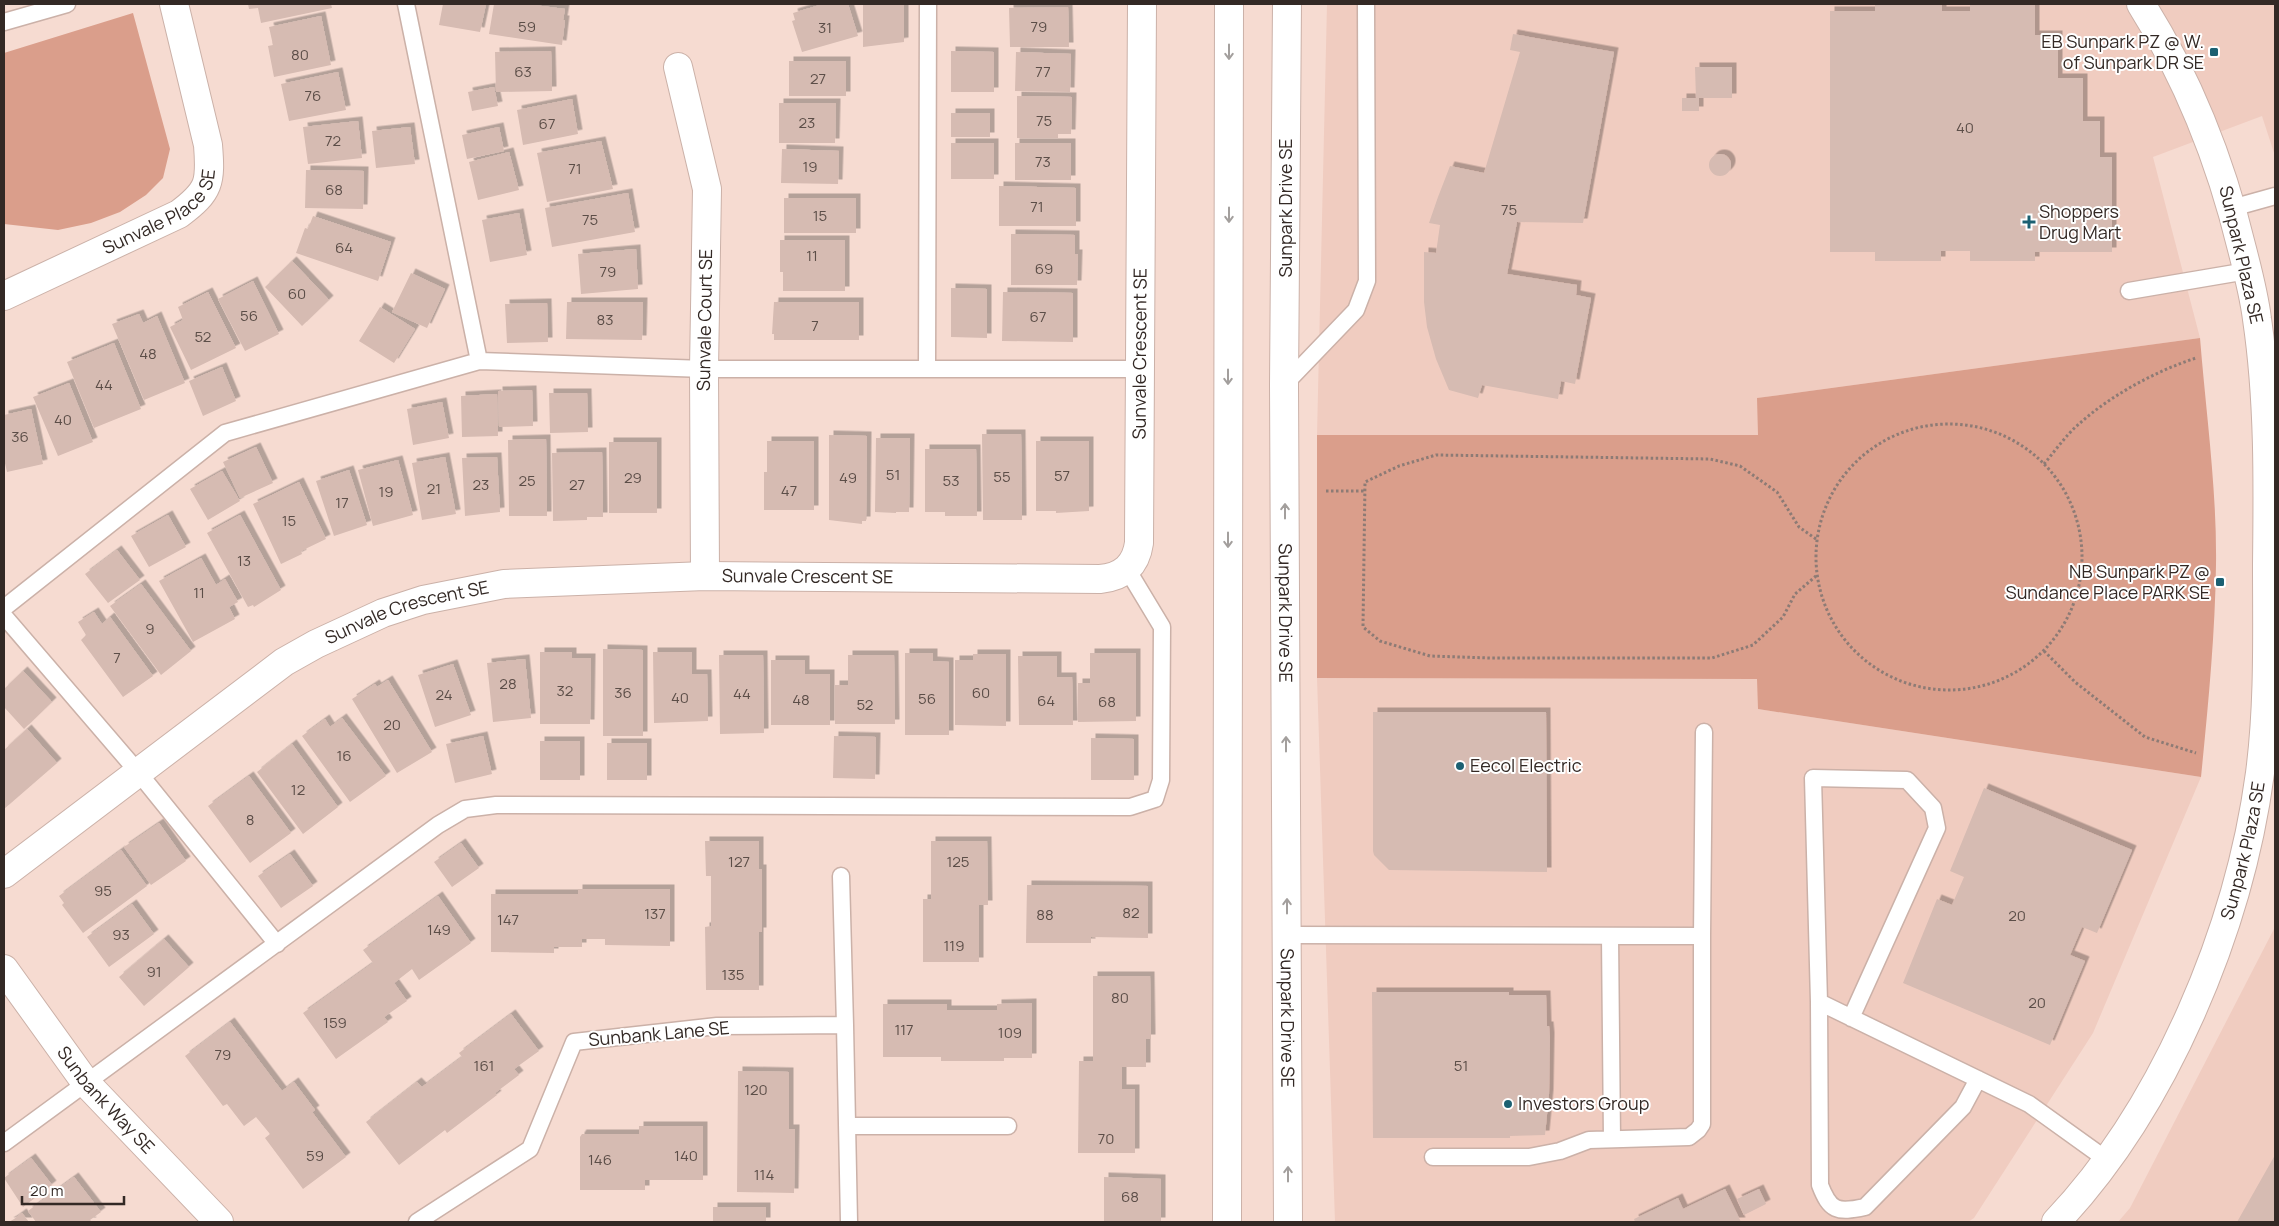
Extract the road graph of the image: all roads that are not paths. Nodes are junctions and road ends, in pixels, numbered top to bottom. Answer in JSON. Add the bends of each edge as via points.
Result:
{"nodes":[{"id":1,"x":67,"y":4,"type":"edge"},
{"id":2,"x":174,"y":4,"type":"edge"},
{"id":3,"x":406,"y":4,"type":"edge"},
{"id":4,"x":928,"y":4,"type":"edge"},
{"id":5,"x":1142,"y":4,"type":"edge"},
{"id":6,"x":1229,"y":4,"type":"edge"},
{"id":7,"x":1287,"y":4,"type":"edge"},
{"id":8,"x":1366,"y":4,"type":"edge"},
{"id":9,"x":2147,"y":6,"type":"edge"},
{"id":10,"x":4,"y":22,"type":"edge"},
{"id":11,"x":678,"y":67,"type":"dead end"},
{"id":12,"x":2275,"y":196,"type":"edge"},
{"id":13,"x":2232,"y":208,"type":"junction"},
{"id":14,"x":2248,"y":271,"type":"junction"},
{"id":15,"x":2129,"y":291,"type":"dead end"},
{"id":16,"x":4,"y":296,"type":"edge"},
{"id":17,"x":479,"y":361,"type":"junction"},
{"id":18,"x":704,"y":368,"type":"junction"},
{"id":19,"x":1141,"y":368,"type":"junction"},
{"id":20,"x":927,"y":369,"type":"junction"},
{"id":21,"x":1284,"y":385,"type":"junction"},
{"id":22,"x":1127,"y":569,"type":"junction"},
{"id":23,"x":705,"y":576,"type":"junction"},
{"id":24,"x":4,"y":608,"type":"edge"},
{"id":25,"x":4,"y":616,"type":"edge"},
{"id":26,"x":1704,"y":732,"type":"dead end"},
{"id":27,"x":138,"y":772,"type":"junction"},
{"id":28,"x":2268,"y":775,"type":"edge"},
{"id":29,"x":4,"y":874,"type":"edge"},
{"id":30,"x":841,"y":876,"type":"dead end"},
{"id":31,"x":1287,"y":934,"type":"junction"},
{"id":32,"x":1610,"y":936,"type":"junction"},
{"id":33,"x":1702,"y":936,"type":"junction"},
{"id":34,"x":276,"y":944,"type":"junction"},
{"id":35,"x":4,"y":969,"type":"edge"},
{"id":36,"x":1819,"y":1002,"type":"junction"},
{"id":37,"x":1851,"y":1018,"type":"junction"},
{"id":38,"x":845,"y":1025,"type":"junction"},
{"id":39,"x":1978,"y":1079,"type":"junction"},
{"id":40,"x":86,"y":1083,"type":"junction"},
{"id":41,"x":847,"y":1126,"type":"junction"},
{"id":42,"x":1008,"y":1126,"type":"dead end"},
{"id":43,"x":1612,"y":1139,"type":"junction"},
{"id":44,"x":4,"y":1144,"type":"edge"},
{"id":45,"x":1433,"y":1157,"type":"dead end"},
{"id":46,"x":2107,"y":1160,"type":"junction"},
{"id":47,"x":2061,"y":1221,"type":"edge"},
{"id":48,"x":219,"y":1222,"type":"edge"},
{"id":49,"x":417,"y":1222,"type":"edge"},
{"id":50,"x":849,"y":1222,"type":"edge"},
{"id":51,"x":1227,"y":1222,"type":"edge"},
{"id":52,"x":1288,"y":1222,"type":"edge"}],
"edges":[{"from":1,"to":10,"type":"lane"},
{"from":2,"to":16,"type":"street","name":"Sunvale Place SE","via":[[208,144],[210,168],[207,187],[179,214]]},
{"from":3,"to":17,"type":"lane"},
{"from":4,"to":20,"type":"lane"},
{"from":5,"to":19,"type":"street","name":"Sunvale Crescent SE"},
{"from":6,"to":51,"type":"street","one_way":true},
{"from":7,"to":21,"type":"street","name":"Sunpark Drive SE"},
{"from":8,"to":21,"type":"lane","via":[[1367,282],[1356,310]]},
{"from":9,"to":13,"type":"street","name":"Sunpark Plaza SE","via":[[2191,97],[2218,162]]},
{"from":11,"to":18,"type":"street","name":"Sunvale Court SE","via":[[706,189]]},
{"from":12,"to":13,"type":"lane"},
{"from":13,"to":14,"type":"street","name":"Sunpark Plaza SE"},
{"from":14,"to":15,"type":"lane"},
{"from":14,"to":28,"type":"street","name":"Sunpark Plaza SE","via":[[2257,315],[2265,412]]},
{"from":17,"to":18,"type":"lane"},
{"from":17,"to":24,"type":"lane","via":[[225,433]]},
{"from":18,"to":20,"type":"lane"},
{"from":18,"to":23,"type":"street","name":"Sunvale Court SE"},
{"from":19,"to":20,"type":"lane"},
{"from":19,"to":22,"type":"street","name":"Sunvale Crescent SE","via":[[1139,543],[1134,562]]},
{"from":31,"to":21,"type":"street","name":"Sunpark Drive SE","one_way":true},
{"from":22,"to":23,"type":"street","name":"Sunvale Crescent SE","via":[[1120,575],[1100,579]]},
{"from":22,"to":34,"type":"lane","via":[[1162,628],[1161,780],[1155,799],[1130,807],[496,805],[465,809],[438,825]]},
{"from":23,"to":27,"type":"street","name":"Sunvale Crescent SE","via":[[504,584],[422,600],[383,613],[284,662]]},
{"from":25,"to":27,"type":"lane"},
{"from":26,"to":33,"type":"lane"},
{"from":27,"to":29,"type":"street","name":"Sunvale Crescent SE"},
{"from":27,"to":34,"type":"lane"},
{"from":28,"to":46,"type":"street","name":"Sunpark Plaza SE","via":[[2218,947],[2184,1028],[2145,1102]]},
{"from":30,"to":38,"type":"lane"},
{"from":31,"to":32,"type":"lane"},
{"from":52,"to":31,"type":"street","name":"Sunpark Drive SE","one_way":true},
{"from":32,"to":33,"type":"lane"},
{"from":32,"to":43,"type":"lane"},
{"from":33,"to":43,"type":"lane","via":[[1702,1124],[1689,1137]]},
{"from":34,"to":40,"type":"lane"},
{"from":35,"to":40,"type":"street","name":"Sunbank Way SE"},
{"from":36,"to":37,"type":"lane"},
{"from":36,"to":37,"type":"lane","via":[[1814,778],[1907,780],[1933,808],[1937,828]]},
{"from":36,"to":39,"type":"lane","via":[[1820,1185],[1827,1203],[1835,1208],[1849,1211],[1864,1207],[1963,1107]]},
{"from":37,"to":39,"type":"lane"},
{"from":38,"to":41,"type":"lane"},
{"from":38,"to":49,"type":"lane","name":"Sunbank Lane SE","via":[[717,1026],[574,1042],[530,1149]]},
{"from":39,"to":46,"type":"lane","via":[[2029,1104]]},
{"from":40,"to":44,"type":"lane"},
{"from":40,"to":48,"type":"street","name":"Sunbank Way SE"},
{"from":41,"to":42,"type":"lane"},
{"from":41,"to":50,"type":"lane"},
{"from":43,"to":45,"type":"lane","via":[[1588,1140],[1560,1151],[1529,1157]]},
{"from":46,"to":47,"type":"street","name":"Sunpark Plaza SE"}]}
